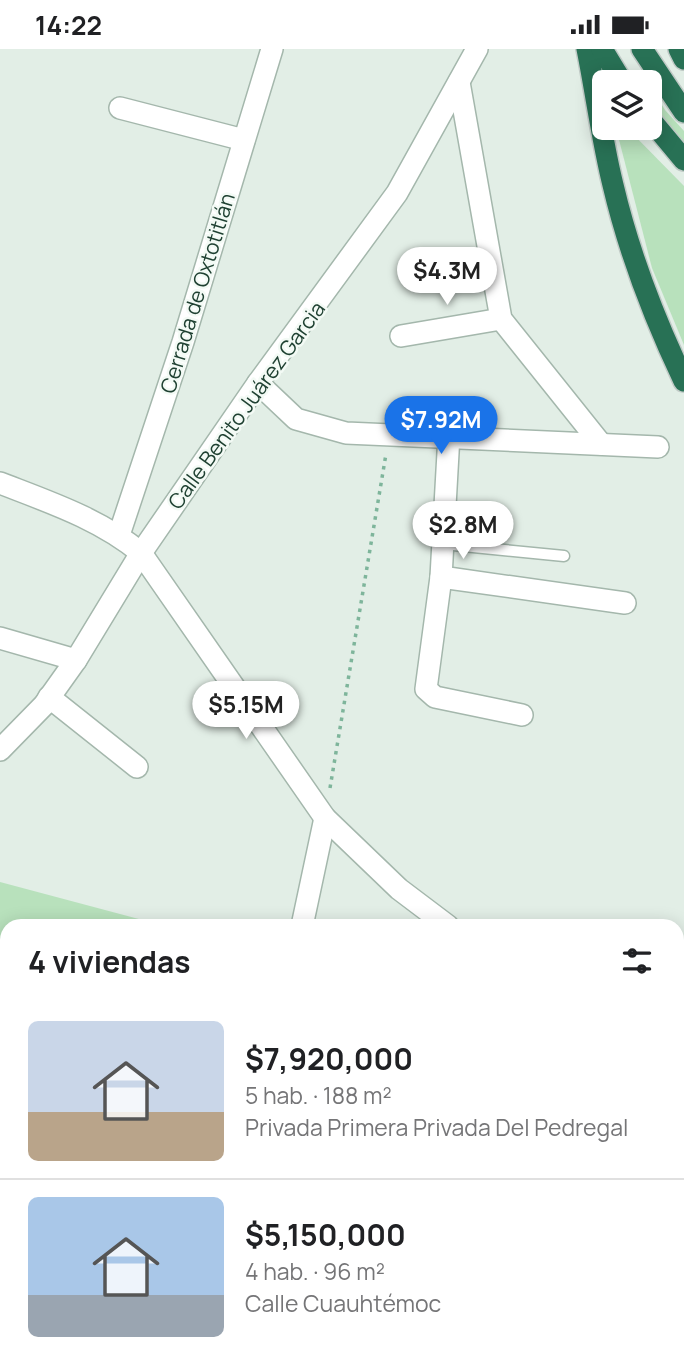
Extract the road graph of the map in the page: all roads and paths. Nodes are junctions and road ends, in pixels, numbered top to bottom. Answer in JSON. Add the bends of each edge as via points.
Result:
{"nodes":[{"id":1,"x":272,"y":49,"type":"edge"},
{"id":2,"x":477,"y":49,"type":"edge"},
{"id":3,"x":587,"y":49,"type":"edge"},
{"id":4,"x":602,"y":49,"type":"edge"},
{"id":5,"x":642,"y":49,"type":"edge"},
{"id":6,"x":679,"y":49,"type":"edge"},
{"id":7,"x":684,"y":59,"type":"edge"},
{"id":8,"x":615,"y":70,"type":"edge"},
{"id":9,"x":459,"y":82,"type":"junction"},
{"id":10,"x":120,"y":108,"type":"dead end"},
{"id":11,"x":684,"y":112,"type":"edge"},
{"id":12,"x":662,"y":134,"type":"edge"},
{"id":13,"x":244,"y":140,"type":"junction"},
{"id":14,"x":684,"y":160,"type":"edge"},
{"id":15,"x":500,"y":319,"type":"junction"},
{"id":16,"x":401,"y":336,"type":"dead end"},
{"id":17,"x":684,"y":381,"type":"edge"},
{"id":18,"x":258,"y":383,"type":"junction"},
{"id":19,"x":449,"y":435,"type":"junction"},
{"id":20,"x":388,"y":436,"type":"junction"},
{"id":21,"x":601,"y":444,"type":"junction"},
{"id":22,"x":658,"y":447,"type":"dead end"},
{"id":23,"x":0,"y":483,"type":"edge"},
{"id":24,"x":119,"y":535,"type":"junction"},
{"id":25,"x":443,"y":544,"type":"junction"},
{"id":26,"x":141,"y":554,"type":"junction"},
{"id":27,"x":564,"y":556,"type":"dead end"},
{"id":28,"x":442,"y":577,"type":"junction"},
{"id":29,"x":625,"y":603,"type":"dead end"},
{"id":30,"x":0,"y":638,"type":"edge"},
{"id":31,"x":76,"y":660,"type":"junction"},
{"id":32,"x":50,"y":697,"type":"junction"},
{"id":33,"x":522,"y":715,"type":"dead end"},
{"id":34,"x":0,"y":750,"type":"edge"},
{"id":35,"x":137,"y":767,"type":"dead end"},
{"id":36,"x":325,"y":818,"type":"junction"},
{"id":37,"x":303,"y":919,"type":"edge"},
{"id":38,"x":439,"y":919,"type":"edge"}],
"edges":[{"from":1,"to":13,"type":"street","name":"Cerrada de Oxtotitlán"},
{"from":2,"to":9,"type":"street","name":"Calle Benito Juárez Garcia"},
{"from":3,"to":17,"type":"highway","via":[[612,185],[661,333]]},
{"from":4,"to":8,"type":"highway"},
{"from":5,"to":11,"type":"highway"},
{"from":6,"to":7,"type":"highway"},
{"from":9,"to":15,"type":"street"},
{"from":9,"to":18,"type":"street","name":"Calle Benito Juárez Garcia","via":[[397,193]]},
{"from":10,"to":13,"type":"street"},
{"from":12,"to":14,"type":"highway"},
{"from":13,"to":24,"type":"street","name":"Cerrada de Oxtotitlán"},
{"from":15,"to":16,"type":"street"},
{"from":15,"to":21,"type":"street"},
{"from":18,"to":20,"type":"street","via":[[296,419],[346,433]]},
{"from":18,"to":26,"type":"street","name":"Calle Benito Juárez Garcia"},
{"from":19,"to":20,"type":"street"},
{"from":19,"to":21,"type":"street"},
{"from":19,"to":25,"type":"street"},
{"from":20,"to":36,"type":"path"},
{"from":21,"to":22,"type":"street"},
{"from":23,"to":24,"type":"street"},
{"from":24,"to":26,"type":"street"},
{"from":25,"to":27,"type":"lane"},
{"from":25,"to":28,"type":"street"},
{"from":26,"to":31,"type":"street","name":"Calle Benito Juárez Garcia"},
{"from":26,"to":36,"type":"street"},
{"from":28,"to":29,"type":"street"},
{"from":28,"to":33,"type":"street","via":[[426,689],[435,697]]},
{"from":30,"to":31,"type":"street"},
{"from":31,"to":32,"type":"street","name":"Calle Benito Juárez Garcia"},
{"from":32,"to":34,"type":"street","name":"Calle Benito Juárez Garcia"},
{"from":32,"to":35,"type":"street"},
{"from":36,"to":37,"type":"street"},
{"from":36,"to":38,"type":"street","via":[[399,889]]}]}
